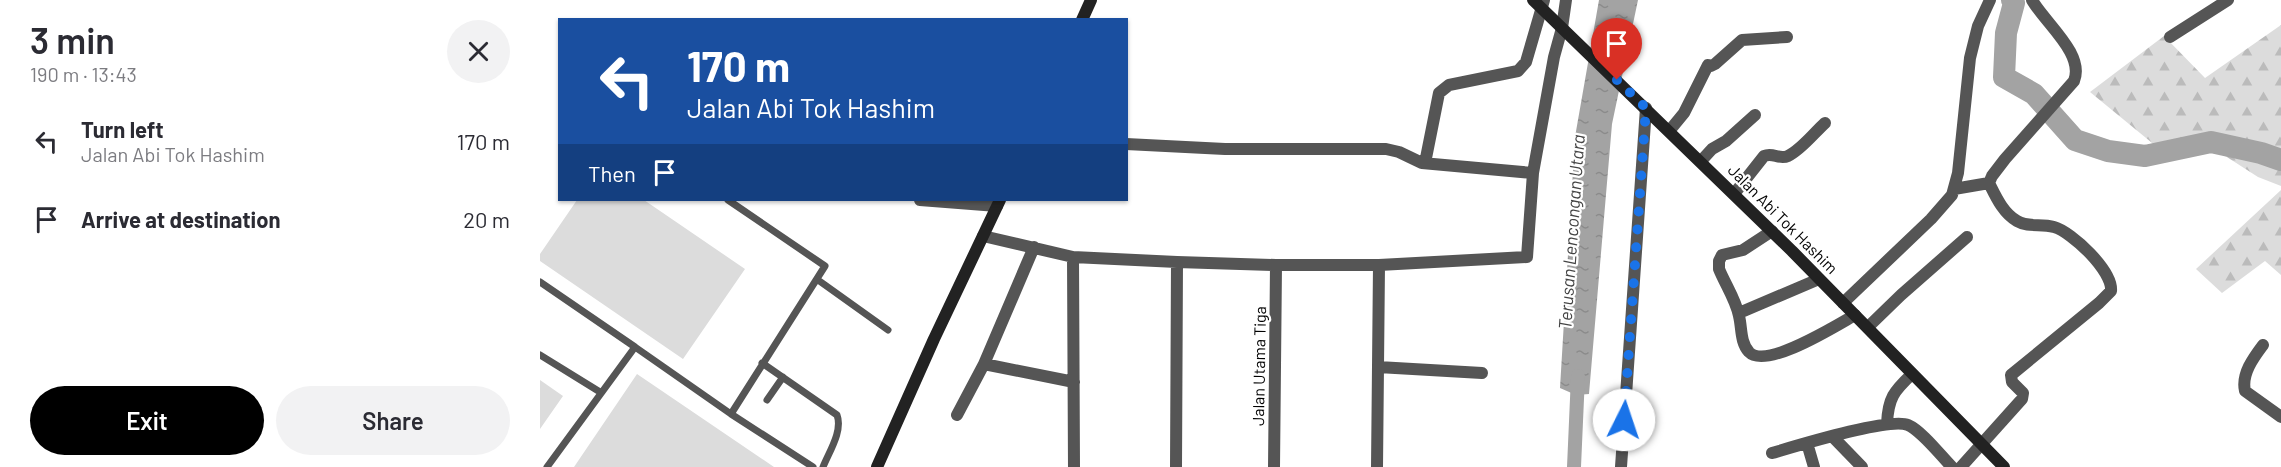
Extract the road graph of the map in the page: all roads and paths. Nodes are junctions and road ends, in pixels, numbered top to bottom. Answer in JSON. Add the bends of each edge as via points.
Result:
{"nodes":[{"id":1,"x":1090,"y":0,"type":"edge"},
{"id":2,"x":1566,"y":0,"type":"edge"},
{"id":3,"x":1990,"y":0,"type":"edge"},
{"id":4,"x":2032,"y":0,"type":"edge"},
{"id":5,"x":2228,"y":0,"type":"edge"},
{"id":6,"x":1540,"y":3,"type":"edge"},
{"id":7,"x":1083,"y":18,"type":"edge"},
{"id":8,"x":1562,"y":28,"type":"junction"},
{"id":9,"x":1787,"y":37,"type":"dead end"},
{"id":10,"x":2170,"y":37,"type":"dead end"},
{"id":11,"x":1646,"y":108,"type":"junction"},
{"id":12,"x":1755,"y":115,"type":"dead end"},
{"id":13,"x":1825,"y":123,"type":"dead end"},
{"id":14,"x":1670,"y":130,"type":"junction"},
{"id":15,"x":1128,"y":144,"type":"edge"},
{"id":16,"x":1701,"y":161,"type":"junction"},
{"id":17,"x":1425,"y":163,"type":"junction"},
{"id":18,"x":1533,"y":173,"type":"junction"},
{"id":19,"x":1989,"y":183,"type":"junction"},
{"id":20,"x":1954,"y":189,"type":"junction"},
{"id":21,"x":1734,"y":194,"type":"junction"},
{"id":22,"x":730,"y":201,"type":"edge"},
{"id":23,"x":946,"y":201,"type":"edge"},
{"id":24,"x":999,"y":203,"type":"edge"},
{"id":25,"x":1772,"y":231,"type":"junction"},
{"id":26,"x":983,"y":236,"type":"junction"},
{"id":27,"x":1967,"y":237,"type":"dead end"},
{"id":28,"x":1034,"y":247,"type":"junction"},
{"id":29,"x":1073,"y":257,"type":"junction"},
{"id":30,"x":1178,"y":262,"type":"junction"},
{"id":31,"x":1276,"y":265,"type":"junction"},
{"id":32,"x":1379,"y":265,"type":"junction"},
{"id":33,"x":1819,"y":279,"type":"junction"},
{"id":34,"x":818,"y":280,"type":"junction"},
{"id":35,"x":540,"y":282,"type":"edge"},
{"id":36,"x":1843,"y":303,"type":"junction"},
{"id":37,"x":1738,"y":313,"type":"junction"},
{"id":38,"x":1855,"y":315,"type":"junction"},
{"id":39,"x":1868,"y":327,"type":"junction"},
{"id":40,"x":888,"y":330,"type":"dead end"},
{"id":41,"x":2263,"y":345,"type":"dead end"},
{"id":42,"x":634,"y":347,"type":"junction"},
{"id":43,"x":540,"y":355,"type":"edge"},
{"id":44,"x":762,"y":363,"type":"junction"},
{"id":45,"x":984,"y":364,"type":"junction"},
{"id":46,"x":1378,"y":367,"type":"junction"},
{"id":47,"x":1482,"y":373,"type":"dead end"},
{"id":48,"x":1912,"y":374,"type":"junction"},
{"id":49,"x":783,"y":377,"type":"junction"},
{"id":50,"x":1074,"y":382,"type":"junction"},
{"id":51,"x":600,"y":392,"type":"junction"},
{"id":52,"x":767,"y":400,"type":"dead end"},
{"id":53,"x":731,"y":414,"type":"junction"},
{"id":54,"x":957,"y":415,"type":"dead end"},
{"id":55,"x":2281,"y":417,"type":"edge"},
{"id":56,"x":1887,"y":424,"type":"junction"},
{"id":57,"x":1832,"y":436,"type":"junction"},
{"id":58,"x":1807,"y":443,"type":"junction"},
{"id":59,"x":1981,"y":443,"type":"junction"},
{"id":60,"x":1772,"y":453,"type":"dead end"},
{"id":61,"x":546,"y":467,"type":"edge"},
{"id":62,"x":813,"y":467,"type":"edge"},
{"id":63,"x":823,"y":467,"type":"edge"},
{"id":64,"x":877,"y":467,"type":"edge"},
{"id":65,"x":1074,"y":467,"type":"edge"},
{"id":66,"x":1176,"y":467,"type":"edge"},
{"id":67,"x":1275,"y":467,"type":"edge"},
{"id":68,"x":1377,"y":467,"type":"edge"},
{"id":69,"x":1621,"y":467,"type":"edge"},
{"id":70,"x":1814,"y":467,"type":"edge"},
{"id":71,"x":1862,"y":467,"type":"edge"},
{"id":72,"x":1952,"y":467,"type":"edge"},
{"id":73,"x":1961,"y":467,"type":"edge"},
{"id":74,"x":2004,"y":467,"type":"edge"}],
"edges":[{"from":1,"to":7,"type":"main road"},
{"from":2,"to":8,"type":"street"},
{"from":3,"to":20,"type":"street","via":[[1970,58]]},
{"from":4,"to":19,"type":"street","via":[[2075,60],[2077,74],[2004,159]]},
{"from":5,"to":10,"type":"street"},
{"from":6,"to":8,"type":"main road","name":"Jalan Abi Tok Hashim"},
{"from":6,"to":17,"type":"street","via":[[1526,62],[1518,71],[1449,86],[1439,93]]},
{"from":8,"to":11,"type":"main road","name":"Jalan Abi Tok Hashim"},
{"from":8,"to":18,"type":"street"},
{"from":9,"to":14,"type":"street","via":[[1742,40],[1715,64],[1708,64],[1684,113]]},
{"from":11,"to":14,"type":"main road","name":"Jalan Abi Tok Hashim"},
{"from":11,"to":69,"type":"street"},
{"from":12,"to":16,"type":"street"},
{"from":13,"to":21,"type":"street","via":[[1789,156],[1764,156]]},
{"from":14,"to":16,"type":"main road","name":"Jalan Abi Tok Hashim"},
{"from":15,"to":17,"type":"street","via":[[1225,149],[1392,149]]},
{"from":16,"to":21,"type":"main road","name":"Jalan Abi Tok Hashim"},
{"from":17,"to":18,"type":"street"},
{"from":18,"to":32,"type":"street","via":[[1527,257]]},
{"from":19,"to":20,"type":"street"},
{"from":19,"to":59,"type":"street","via":[[2004,210],[2017,221],[2030,226],[2051,226],[2067,233],[2098,263],[2111,291],[2011,375],[2024,396]]},
{"from":20,"to":36,"type":"street","via":[[1931,219]]},
{"from":21,"to":25,"type":"main road","name":"Jalan Abi Tok Hashim"},
{"from":22,"to":34,"type":"lane","via":[[824,264]]},
{"from":23,"to":24,"type":"street"},
{"from":24,"to":26,"type":"main road"},
{"from":25,"to":33,"type":"main road","name":"Jalan Abi Tok Hashim"},
{"from":25,"to":37,"type":"street","via":[[1752,246],[1720,258],[1719,269]]},
{"from":26,"to":28,"type":"street"},
{"from":26,"to":64,"type":"main road"},
{"from":27,"to":39,"type":"street"},
{"from":28,"to":29,"type":"street"},
{"from":28,"to":45,"type":"street"},
{"from":29,"to":30,"type":"street"},
{"from":29,"to":50,"type":"street"},
{"from":30,"to":31,"type":"street"},
{"from":30,"to":66,"type":"street"},
{"from":31,"to":32,"type":"street"},
{"from":31,"to":67,"type":"street","name":"Jalan Utama Tiga"},
{"from":32,"to":46,"type":"street"},
{"from":33,"to":36,"type":"main road","name":"Jalan Abi Tok Hashim"},
{"from":33,"to":37,"type":"street"},
{"from":34,"to":40,"type":"lane"},
{"from":34,"to":44,"type":"lane"},
{"from":35,"to":42,"type":"lane"},
{"from":36,"to":38,"type":"main road","name":"Jalan Abi Tok Hashim"},
{"from":37,"to":38,"type":"street","via":[[1745,345],[1755,356],[1762,357],[1808,341]]},
{"from":38,"to":39,"type":"main road","name":"Jalan Abi Tok Hashim"},
{"from":39,"to":48,"type":"main road","name":"Jalan Abi Tok Hashim"},
{"from":41,"to":55,"type":"street","via":[[2248,369],[2245,391]]},
{"from":42,"to":51,"type":"lane"},
{"from":42,"to":53,"type":"lane"},
{"from":43,"to":51,"type":"lane"},
{"from":44,"to":49,"type":"lane"},
{"from":44,"to":53,"type":"lane"},
{"from":45,"to":50,"type":"street"},
{"from":45,"to":54,"type":"street"},
{"from":46,"to":47,"type":"street"},
{"from":46,"to":68,"type":"street"},
{"from":48,"to":56,"type":"street","via":[[1896,389],[1888,408]]},
{"from":48,"to":59,"type":"main road","name":"Jalan Abi Tok Hashim"},
{"from":49,"to":52,"type":"lane"},
{"from":49,"to":63,"type":"lane","via":[[837,415],[838,430]]},
{"from":50,"to":65,"type":"street"},
{"from":51,"to":61,"type":"lane"},
{"from":53,"to":62,"type":"lane"},
{"from":56,"to":57,"type":"street"},
{"from":56,"to":72,"type":"street","via":[[1913,427]]},
{"from":57,"to":58,"type":"street"},
{"from":57,"to":71,"type":"street"},
{"from":58,"to":60,"type":"street"},
{"from":58,"to":70,"type":"street"},
{"from":59,"to":73,"type":"street"},
{"from":59,"to":74,"type":"main road","name":"Jalan Abi Tok Hashim"}]}
